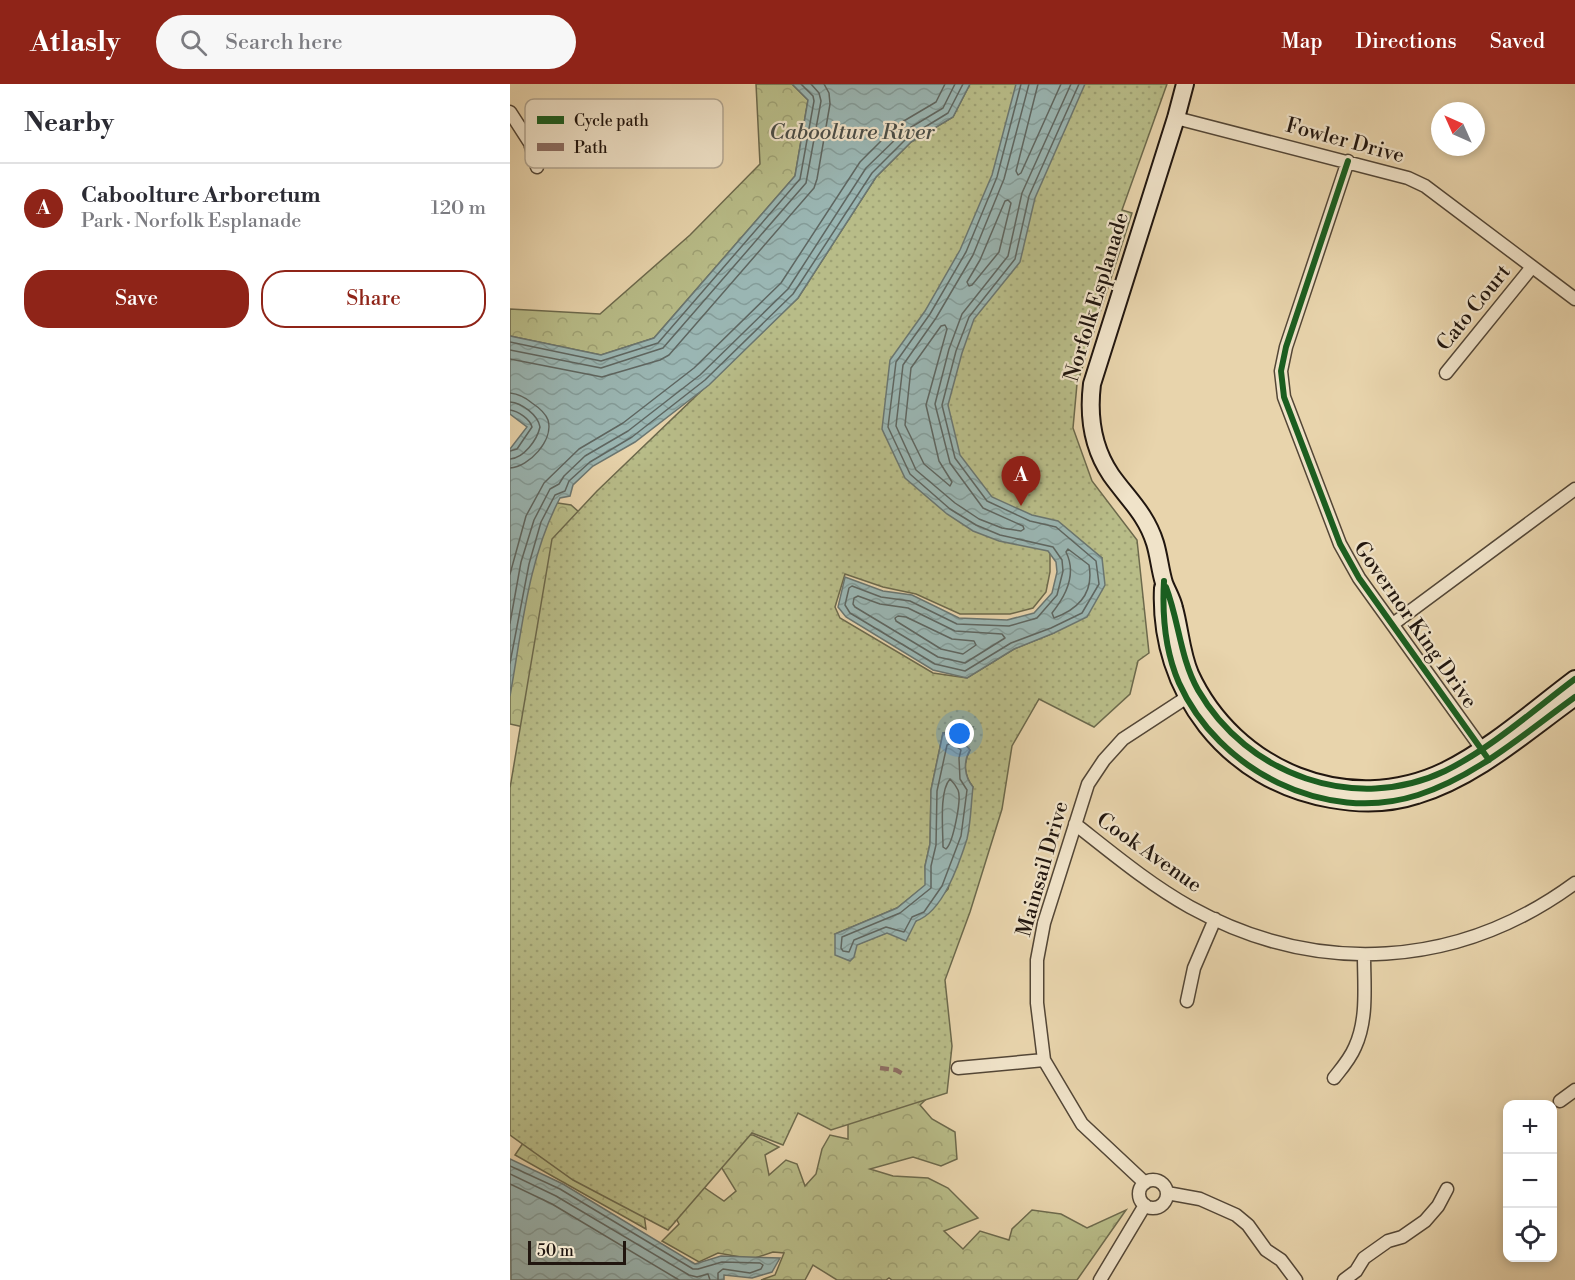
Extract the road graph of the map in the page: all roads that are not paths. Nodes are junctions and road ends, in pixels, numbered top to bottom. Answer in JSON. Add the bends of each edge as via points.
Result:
{"nodes":[{"id":1,"x":1185,"y":84,"type":"edge"},
{"id":2,"x":510,"y":111,"type":"edge"},
{"id":3,"x":1176,"y":118,"type":"junction"},
{"id":4,"x":525,"y":135,"type":"edge"},
{"id":5,"x":1348,"y":161,"type":"junction"},
{"id":6,"x":1532,"y":267,"type":"junction"},
{"id":7,"x":1575,"y":299,"type":"edge"},
{"id":8,"x":1446,"y":373,"type":"dead end"},
{"id":9,"x":1575,"y":489,"type":"edge"},
{"id":10,"x":1393,"y":624,"type":"junction"},
{"id":11,"x":1575,"y":679,"type":"edge"},
{"id":12,"x":1192,"y":693,"type":"junction"},
{"id":13,"x":1575,"y":697,"type":"edge"},
{"id":14,"x":1485,"y":754,"type":"junction"},
{"id":15,"x":1075,"y":824,"type":"junction"},
{"id":16,"x":1575,"y":883,"type":"edge"},
{"id":17,"x":1215,"y":920,"type":"junction"},
{"id":18,"x":1364,"y":955,"type":"junction"},
{"id":19,"x":1187,"y":1001,"type":"dead end"},
{"id":20,"x":1044,"y":1060,"type":"junction"},
{"id":21,"x":958,"y":1068,"type":"dead end"},
{"id":22,"x":1334,"y":1078,"type":"dead end"},
{"id":23,"x":1575,"y":1090,"type":"edge"},
{"id":24,"x":1560,"y":1101,"type":"dead end"},
{"id":25,"x":1145,"y":1183,"type":"junction"},
{"id":26,"x":1447,"y":1189,"type":"dead end"},
{"id":27,"x":1167,"y":1193,"type":"junction"},
{"id":28,"x":1145,"y":1205,"type":"junction"},
{"id":29,"x":1100,"y":1280,"type":"edge"},
{"id":30,"x":1296,"y":1280,"type":"edge"},
{"id":31,"x":1344,"y":1280,"type":"edge"}],
"edges":[{"from":1,"to":3,"type":"street","name":"Norfolk Esplanade"},
{"from":2,"to":4,"type":"street"},
{"from":3,"to":5,"type":"street","name":"Fowler Drive"},
{"from":3,"to":12,"type":"street","name":"Norfolk Esplanade","via":[[1092,384],[1090,406],[1091,425],[1102,461],[1150,527],[1174,607]]},
{"from":5,"to":6,"type":"street","name":"Fowler Drive","via":[[1425,186]]},
{"from":5,"to":10,"type":"street","name":"Governor King Drive","via":[[1281,371],[1284,397],[1340,544]]},
{"from":6,"to":7,"type":"street","name":"Fowler Drive"},
{"from":6,"to":8,"type":"street","name":"Cato Court"},
{"from":9,"to":10,"type":"street"},
{"from":10,"to":14,"type":"street","name":"Governor King Drive"},
{"from":11,"to":14,"type":"street"},
{"from":12,"to":14,"type":"street","name":"Norfolk Esplanade","via":[[1258,756],[1288,773],[1326,785],[1374,789],[1399,785]]},
{"from":12,"to":15,"type":"street","name":"Mainsail Drive","via":[[1123,739],[1104,760],[1088,784]]},
{"from":13,"to":14,"type":"street"},
{"from":15,"to":17,"type":"street","name":"Cook Avenue","via":[[1167,893]]},
{"from":15,"to":20,"type":"street","name":"Mainsail Drive","via":[[1044,923],[1037,960],[1036,1003]]},
{"from":16,"to":18,"type":"street","name":"Cook Avenue","via":[[1529,913],[1484,933],[1413,952]]},
{"from":17,"to":18,"type":"street","name":"Cook Avenue","via":[[1313,951]]},
{"from":17,"to":19,"type":"street","via":[[1194,968]]},
{"from":18,"to":22,"type":"street","via":[[1361,1031],[1349,1060]]},
{"from":20,"to":21,"type":"street"},
{"from":20,"to":25,"type":"street","name":"Mainsail Drive","via":[[1082,1124]]},
{"from":23,"to":24,"type":"street"},
{"from":25,"to":27,"type":"street","via":[[1157,1180]]},
{"from":25,"to":28,"type":"street","via":[[1139,1194]]},
{"from":26,"to":31,"type":"street","via":[[1425,1221],[1372,1252]]},
{"from":27,"to":28,"type":"street","via":[[1162,1204],[1154,1208]]},
{"from":27,"to":30,"type":"street","via":[[1200,1199],[1236,1215]]},
{"from":28,"to":29,"type":"street"}]}
